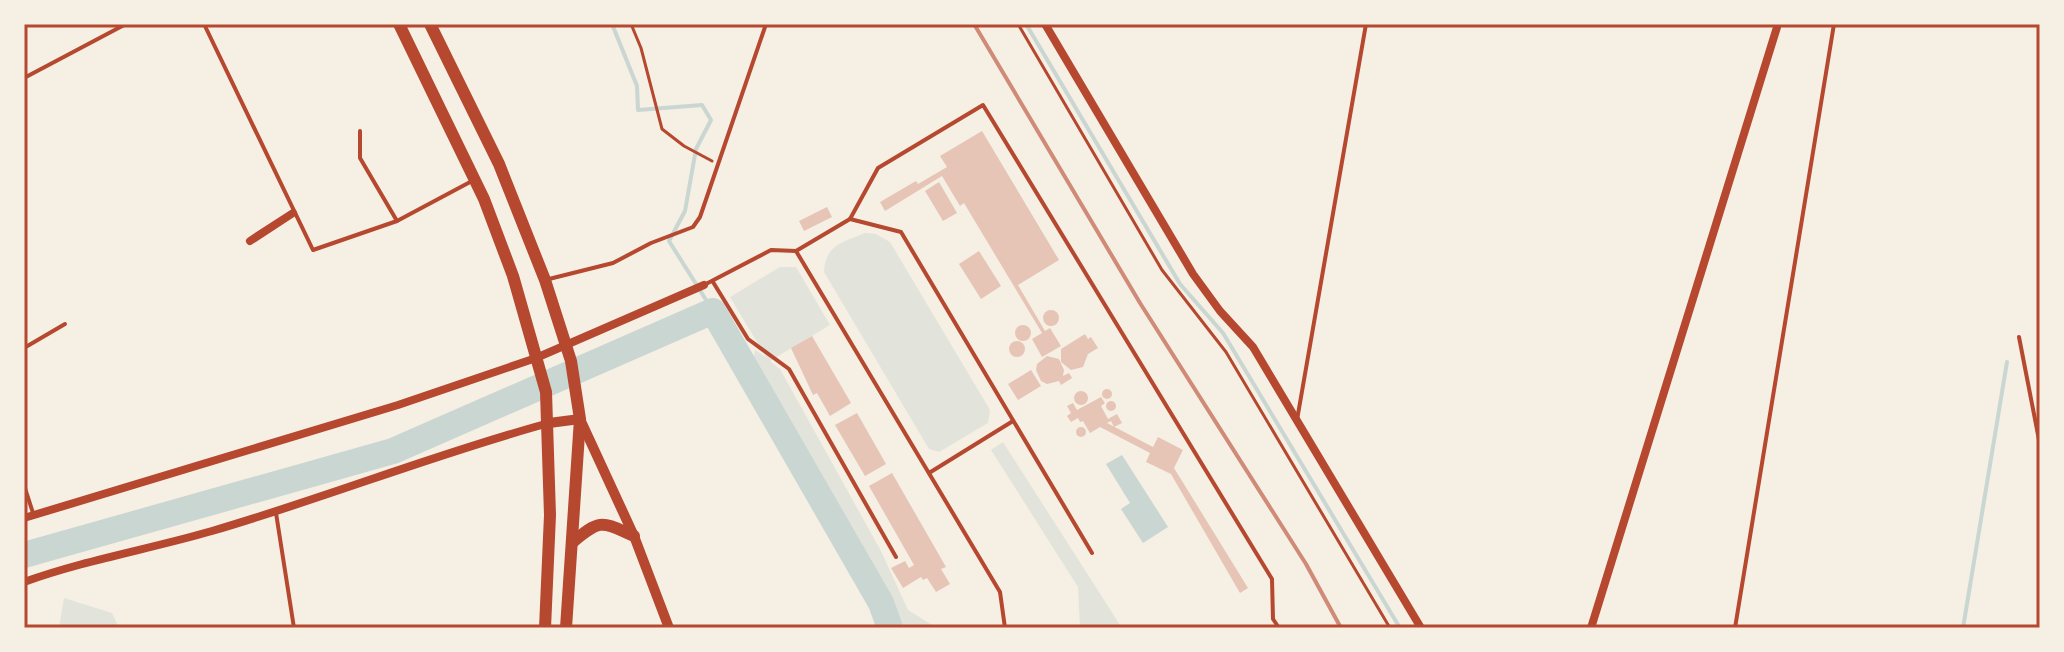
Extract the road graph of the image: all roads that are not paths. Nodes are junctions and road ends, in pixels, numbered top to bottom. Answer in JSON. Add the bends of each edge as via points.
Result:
{"nodes":[{"id":1,"x":126,"y":24,"type":"edge"},
{"id":2,"x":204,"y":24,"type":"edge"},
{"id":3,"x":399,"y":24,"type":"edge"},
{"id":4,"x":430,"y":24,"type":"edge"},
{"id":5,"x":766,"y":24,"type":"edge"},
{"id":6,"x":1045,"y":24,"type":"edge"},
{"id":7,"x":1366,"y":24,"type":"edge"},
{"id":8,"x":1778,"y":24,"type":"edge"},
{"id":9,"x":1834,"y":24,"type":"edge"},
{"id":10,"x":24,"y":78,"type":"edge"},
{"id":11,"x":360,"y":131,"type":"dead end"},
{"id":12,"x":475,"y":180,"type":"junction"},
{"id":13,"x":293,"y":213,"type":"junction"},
{"id":14,"x":850,"y":219,"type":"junction"},
{"id":15,"x":397,"y":221,"type":"junction"},
{"id":16,"x":250,"y":241,"type":"dead end"},
{"id":17,"x":796,"y":251,"type":"junction"},
{"id":18,"x":545,"y":280,"type":"junction"},
{"id":19,"x":708,"y":284,"type":"junction"},
{"id":20,"x":65,"y":324,"type":"dead end"},
{"id":21,"x":2019,"y":337,"type":"dead end"},
{"id":22,"x":566,"y":346,"type":"junction"},
{"id":23,"x":24,"y":348,"type":"edge"},
{"id":24,"x":536,"y":358,"type":"junction"},
{"id":25,"x":580,"y":419,"type":"junction"},
{"id":26,"x":1013,"y":421,"type":"junction"},
{"id":27,"x":1297,"y":422,"type":"junction"},
{"id":28,"x":549,"y":423,"type":"junction"},
{"id":29,"x":2040,"y":445,"type":"edge"},
{"id":30,"x":929,"y":473,"type":"junction"},
{"id":31,"x":24,"y":485,"type":"edge"},
{"id":32,"x":275,"y":511,"type":"junction"},
{"id":33,"x":29,"y":516,"type":"edge"},
{"id":34,"x":634,"y":536,"type":"junction"},
{"id":35,"x":573,"y":542,"type":"junction"},
{"id":36,"x":1092,"y":553,"type":"dead end"},
{"id":37,"x":896,"y":557,"type":"dead end"},
{"id":38,"x":24,"y":582,"type":"edge"},
{"id":39,"x":294,"y":628,"type":"edge"},
{"id":40,"x":545,"y":628,"type":"edge"},
{"id":41,"x":566,"y":628,"type":"edge"},
{"id":42,"x":669,"y":628,"type":"edge"},
{"id":43,"x":1005,"y":628,"type":"edge"},
{"id":44,"x":1279,"y":628,"type":"edge"},
{"id":45,"x":1421,"y":628,"type":"edge"},
{"id":46,"x":1591,"y":628,"type":"edge"},
{"id":47,"x":1735,"y":628,"type":"edge"}],
"edges":[{"from":1,"to":10,"type":"lane"},
{"from":2,"to":13,"type":"lane"},
{"from":3,"to":12,"type":"main road"},
{"from":4,"to":18,"type":"main road","via":[[499,164]]},
{"from":5,"to":18,"type":"lane","via":[[693,227],[613,263]]},
{"from":6,"to":27,"type":"street","via":[[1193,274],[1253,347]]},
{"from":7,"to":27,"type":"lane"},
{"from":8,"to":46,"type":"street"},
{"from":9,"to":47,"type":"lane"},
{"from":11,"to":15,"type":"lane","via":[[360,158]]},
{"from":12,"to":15,"type":"lane"},
{"from":12,"to":24,"type":"main road","via":[[513,276]]},
{"from":13,"to":15,"type":"lane","via":[[313,250]]},
{"from":13,"to":16,"type":"street"},
{"from":14,"to":17,"type":"lane"},
{"from":14,"to":26,"type":"lane","via":[[901,232]]},
{"from":14,"to":44,"type":"lane","via":[[878,168],[983,105],[1272,579],[1273,619]]},
{"from":17,"to":19,"type":"lane","via":[[771,250]]},
{"from":17,"to":30,"type":"lane"},
{"from":18,"to":22,"type":"main road"},
{"from":19,"to":22,"type":"street"},
{"from":19,"to":37,"type":"lane","via":[[748,339],[789,369]]},
{"from":20,"to":23,"type":"lane"},
{"from":21,"to":29,"type":"lane"},
{"from":22,"to":24,"type":"street"},
{"from":22,"to":25,"type":"main road"},
{"from":24,"to":28,"type":"main road"},
{"from":24,"to":33,"type":"street"},
{"from":25,"to":28,"type":"street"},
{"from":25,"to":34,"type":"street"},
{"from":25,"to":35,"type":"main road"},
{"from":26,"to":30,"type":"lane"},
{"from":26,"to":36,"type":"lane"},
{"from":27,"to":45,"type":"street"},
{"from":28,"to":32,"type":"street"},
{"from":28,"to":40,"type":"main road"},
{"from":30,"to":43,"type":"lane","via":[[1000,592]]},
{"from":31,"to":33,"type":"lane"},
{"from":32,"to":38,"type":"street"},
{"from":32,"to":39,"type":"lane"},
{"from":34,"to":35,"type":"main road","via":[[607,524],[594,525]]},
{"from":34,"to":42,"type":"street"},
{"from":35,"to":41,"type":"main road"}]}
